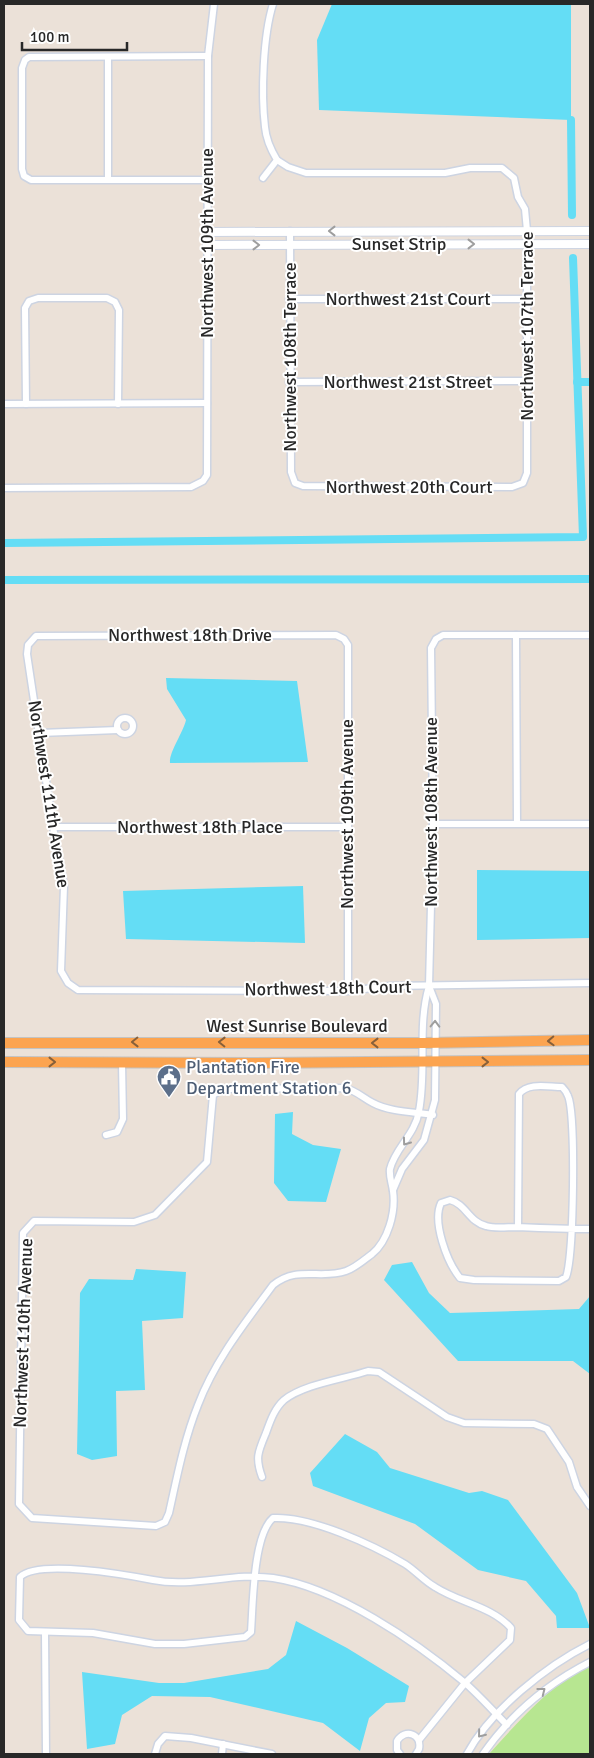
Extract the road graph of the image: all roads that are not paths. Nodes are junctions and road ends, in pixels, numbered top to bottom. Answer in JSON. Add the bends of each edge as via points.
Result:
{"nodes":[{"id":1,"x":214,"y":4,"type":"edge"},
{"id":2,"x":273,"y":4,"type":"edge"},
{"id":3,"x":208,"y":56,"type":"junction"},
{"id":4,"x":108,"y":57,"type":"junction"},
{"id":5,"x":277,"y":160,"type":"junction"},
{"id":6,"x":263,"y":178,"type":"dead end"},
{"id":7,"x":108,"y":179,"type":"junction"},
{"id":8,"x":207,"y":180,"type":"junction"},
{"id":9,"x":290,"y":231,"type":"junction"},
{"id":10,"x":528,"y":231,"type":"junction"},
{"id":11,"x":590,"y":231,"type":"edge"},
{"id":12,"x":207,"y":232,"type":"junction"},
{"id":13,"x":290,"y":244,"type":"junction"},
{"id":14,"x":528,"y":244,"type":"junction"},
{"id":15,"x":590,"y":244,"type":"edge"},
{"id":16,"x":207,"y":245,"type":"junction"},
{"id":17,"x":289,"y":299,"type":"junction"},
{"id":18,"x":527,"y":299,"type":"junction"},
{"id":19,"x":527,"y":381,"type":"junction"},
{"id":20,"x":290,"y":382,"type":"junction"},
{"id":21,"x":207,"y":403,"type":"junction"},
{"id":22,"x":4,"y":404,"type":"edge"},
{"id":23,"x":26,"y":404,"type":"junction"},
{"id":24,"x":118,"y":404,"type":"junction"},
{"id":25,"x":294,"y":483,"type":"joint"},
{"id":26,"x":522,"y":483,"type":"joint"},
{"id":27,"x":4,"y":488,"type":"edge"},
{"id":28,"x":516,"y":635,"type":"junction"},
{"id":29,"x":590,"y":635,"type":"edge"},
{"id":30,"x":36,"y":636,"type":"joint"},
{"id":31,"x":344,"y":639,"type":"joint"},
{"id":32,"x":118,"y":730,"type":"dead end"},
{"id":33,"x":40,"y":733,"type":"junction"},
{"id":34,"x":517,"y":823,"type":"junction"},
{"id":35,"x":433,"y":824,"type":"junction"},
{"id":36,"x":590,"y":824,"type":"edge"},
{"id":37,"x":347,"y":826,"type":"junction"},
{"id":38,"x":53,"y":827,"type":"junction"},
{"id":39,"x":68,"y":983,"type":"joint"},
{"id":40,"x":590,"y":983,"type":"edge"},
{"id":41,"x":430,"y":986,"type":"junction"},
{"id":42,"x":348,"y":991,"type":"junction"},
{"id":43,"x":590,"y":1040,"type":"edge"},
{"id":44,"x":4,"y":1043,"type":"edge"},
{"id":45,"x":435,"y":1043,"type":"junction"},
{"id":46,"x":424,"y":1044,"type":"junction"},
{"id":47,"x":590,"y":1060,"type":"edge"},
{"id":48,"x":4,"y":1062,"type":"edge"},
{"id":49,"x":422,"y":1062,"type":"junction"},
{"id":50,"x":436,"y":1062,"type":"junction"},
{"id":51,"x":122,"y":1063,"type":"junction"},
{"id":52,"x":419,"y":1113,"type":"junction"},
{"id":53,"x":433,"y":1115,"type":"junction"},
{"id":54,"x":106,"y":1135,"type":"dead end"},
{"id":55,"x":393,"y":1190,"type":"junction"},
{"id":56,"x":518,"y":1227,"type":"junction"},
{"id":57,"x":572,"y":1229,"type":"junction"},
{"id":58,"x":590,"y":1229,"type":"edge"},
{"id":59,"x":262,"y":1477,"type":"dead end"},
{"id":60,"x":590,"y":1506,"type":"edge"},
{"id":61,"x":165,"y":1522,"type":"joint"},
{"id":62,"x":254,"y":1576,"type":"junction"},
{"id":63,"x":45,"y":1632,"type":"junction"},
{"id":64,"x":590,"y":1644,"type":"edge"},
{"id":65,"x":590,"y":1662,"type":"edge"},
{"id":66,"x":465,"y":1683,"type":"junction"},
{"id":67,"x":497,"y":1715,"type":"junction"},
{"id":68,"x":507,"y":1725,"type":"junction"},
{"id":69,"x":419,"y":1740,"type":"junction"},
{"id":70,"x":224,"y":1744,"type":"junction"},
{"id":71,"x":46,"y":1754,"type":"edge"},
{"id":72,"x":156,"y":1754,"type":"edge"},
{"id":73,"x":222,"y":1754,"type":"edge"},
{"id":74,"x":272,"y":1754,"type":"edge"},
{"id":75,"x":400,"y":1754,"type":"edge"},
{"id":76,"x":416,"y":1754,"type":"edge"},
{"id":77,"x":467,"y":1754,"type":"edge"},
{"id":78,"x":482,"y":1754,"type":"edge"}],
"edges":[{"from":1,"to":3,"type":"street","name":"Northwest 109th Avenue"},
{"from":2,"to":5,"type":"street","via":[[265,46],[265,128],[269,147]]},
{"from":3,"to":4,"type":"street"},
{"from":3,"to":8,"type":"street","name":"Northwest 109th Avenue"},
{"from":4,"to":7,"type":"street"},
{"from":4,"to":7,"type":"street","via":[[29,57],[22,68],[24,176],[31,180]]},
{"from":5,"to":6,"type":"street"},
{"from":5,"to":10,"type":"street","name":"Northwest 107th Terrace","via":[[306,173],[445,173],[470,168],[502,168],[514,178],[518,197],[526,209]]},
{"from":7,"to":8,"type":"street"},
{"from":8,"to":12,"type":"street","name":"Northwest 109th Avenue"},
{"from":10,"to":9,"type":"street","name":"Sunset Strip","one_way":true},
{"from":9,"to":12,"type":"street","name":"Sunset Strip"},
{"from":9,"to":13,"type":"street","name":"Northwest 108th Terrace"},
{"from":10,"to":11,"type":"street","name":"Sunset Strip"},
{"from":10,"to":14,"type":"street","name":"Northwest 107th Terrace"},
{"from":12,"to":16,"type":"street","name":"Northwest 109th Avenue"},
{"from":13,"to":14,"type":"street","name":"Sunset Strip","one_way":true},
{"from":16,"to":13,"type":"street","name":"Sunset Strip","one_way":true},
{"from":13,"to":17,"type":"street","name":"Northwest 108th Terrace"},
{"from":14,"to":15,"type":"street","name":"Sunset Strip"},
{"from":14,"to":18,"type":"street","name":"Northwest 107th Terrace"},
{"from":16,"to":21,"type":"street","name":"Northwest 109th Avenue"},
{"from":17,"to":18,"type":"street","name":"Northwest 21st Court"},
{"from":17,"to":20,"type":"street","name":"Northwest 108th Terrace"},
{"from":18,"to":19,"type":"street","name":"Northwest 107th Terrace"},
{"from":19,"to":20,"type":"street","name":"Northwest 21st Street"},
{"from":19,"to":26,"type":"street","name":"Northwest 107th Terrace","via":[[527,472]]},
{"from":20,"to":25,"type":"street","name":"Northwest 108th Terrace","via":[[290,472]]},
{"from":21,"to":24,"type":"street"},
{"from":21,"to":27,"type":"street","name":"Northwest 109th Avenue","via":[[207,475],[191,487]]},
{"from":22,"to":23,"type":"street"},
{"from":23,"to":24,"type":"street"},
{"from":23,"to":24,"type":"street","via":[[25,308],[29,301],[38,298],[107,298],[115,302],[119,310]]},
{"from":25,"to":26,"type":"street","name":"Northwest 20th Court","via":[[303,486],[492,487],[512,487]]},
{"from":28,"to":29,"type":"street"},
{"from":28,"to":34,"type":"street"},
{"from":28,"to":35,"type":"street","name":"Northwest 108th Avenue","via":[[443,634],[431,648]]},
{"from":30,"to":31,"type":"street","name":"Northwest 18th Drive","via":[[336,635]]},
{"from":30,"to":33,"type":"street","name":"Northwest 111th Avenue","via":[[28,646],[27,654]]},
{"from":31,"to":37,"type":"street","name":"Northwest 109th Avenue","via":[[348,646]]},
{"from":32,"to":33,"type":"street"},
{"from":33,"to":38,"type":"street","name":"Northwest 111th Avenue"},
{"from":34,"to":35,"type":"street"},
{"from":34,"to":36,"type":"street"},
{"from":35,"to":41,"type":"street","name":"Northwest 108th Avenue"},
{"from":37,"to":38,"type":"street","name":"Northwest 18th Place"},
{"from":37,"to":42,"type":"street","name":"Northwest 109th Avenue"},
{"from":38,"to":39,"type":"street","name":"Northwest 111th Avenue","via":[[64,886],[61,971]]},
{"from":39,"to":42,"type":"street","name":"Northwest 18th Court","via":[[78,990]]},
{"from":40,"to":41,"type":"street","name":"Northwest 18th Court"},
{"from":41,"to":42,"type":"street","name":"Northwest 18th Court"},
{"from":45,"to":41,"type":"street","name":"Northwest 108th Avenue","one_way":true,"via":[[436,1004]]},
{"from":41,"to":46,"type":"street","name":"Northwest 108th Avenue","via":[[424,1004]]},
{"from":43,"to":45,"type":"highway","name":"West Sunrise Boulevard","one_way":true},
{"from":46,"to":44,"type":"highway","name":"West Sunrise Boulevard","one_way":true},
{"from":45,"to":46,"type":"highway","name":"West Sunrise Boulevard"},
{"from":45,"to":50,"type":"street","name":"Northwest 108th Avenue"},
{"from":46,"to":49,"type":"street","name":"Northwest 108th Avenue"},
{"from":50,"to":47,"type":"highway","name":"West Sunrise Boulevard","one_way":true},
{"from":48,"to":51,"type":"highway","name":"West Sunrise Boulevard","one_way":true},
{"from":49,"to":50,"type":"highway","name":"West Sunrise Boulevard"},
{"from":49,"to":51,"type":"highway","name":"West Sunrise Boulevard"},
{"from":49,"to":52,"type":"street","name":"Northwest 108th Avenue"},
{"from":50,"to":53,"type":"street","name":"Northwest 108th Avenue"},
{"from":51,"to":54,"type":"street","via":[[123,1119],[116,1132]]},
{"from":52,"to":53,"type":"street"},
{"from":52,"to":55,"type":"street","name":"Northwest 108th Avenue","one_way":true,"via":[[412,1134],[391,1167]]},
{"from":52,"to":61,"type":"street","name":"Northwest 110th Avenue","via":[[374,1104],[358,1092],[345,1088],[223,1089],[213,1095],[207,1162],[155,1215],[134,1222],[34,1221],[23,1232],[19,1504],[32,1518],[156,1526]]},
{"from":53,"to":55,"type":"street","name":"Northwest 108th Avenue","via":[[424,1140],[402,1169]]},
{"from":55,"to":61,"type":"street","name":"Northwest 108th Avenue","via":[[385,1238],[374,1252],[348,1271],[294,1274],[282,1278],[273,1285],[233,1339],[198,1404]]},
{"from":56,"to":57,"type":"street"},
{"from":56,"to":57,"type":"street","via":[[488,1227],[476,1223],[450,1200],[441,1203],[438,1210],[445,1251],[455,1272],[460,1278],[467,1279],[559,1281],[566,1277],[570,1268]]},
{"from":56,"to":57,"type":"street","via":[[519,1094],[530,1086],[562,1086],[569,1096],[572,1120]]},
{"from":57,"to":58,"type":"street"},
{"from":59,"to":60,"type":"street","via":[[256,1462],[273,1413],[284,1400],[301,1391],[368,1371],[379,1372],[447,1417],[464,1423],[534,1424],[547,1429],[569,1462],[577,1487]]},
{"from":62,"to":63,"type":"street","via":[[251,1632],[245,1637],[155,1644],[93,1633]]},
{"from":62,"to":63,"type":"street","via":[[164,1582],[75,1570],[25,1572],[20,1577],[19,1620],[28,1631]]},
{"from":62,"to":66,"type":"street","via":[[298,1583],[358,1609],[419,1648]]},
{"from":62,"to":66,"type":"street","via":[[265,1524],[273,1518],[305,1521],[360,1542],[406,1565],[435,1587],[500,1616],[511,1628],[510,1640]]},
{"from":63,"to":71,"type":"street"},
{"from":64,"to":67,"type":"street","via":[[532,1682]]},
{"from":68,"to":65,"type":"street","one_way":true,"via":[[528,1702],[551,1684]]},
{"from":66,"to":67,"type":"street"},
{"from":66,"to":69,"type":"street"},
{"from":67,"to":68,"type":"street"},
{"from":67,"to":77,"type":"street","one_way":true},
{"from":68,"to":78,"type":"street"},
{"from":69,"to":75,"type":"street","via":[[408,1733],[399,1737],[396,1745]]},
{"from":69,"to":76,"type":"street","via":[[420,1749]]},
{"from":70,"to":72,"type":"street","via":[[165,1736],[158,1744]]},
{"from":70,"to":73,"type":"street"},
{"from":70,"to":74,"type":"street"}]}
